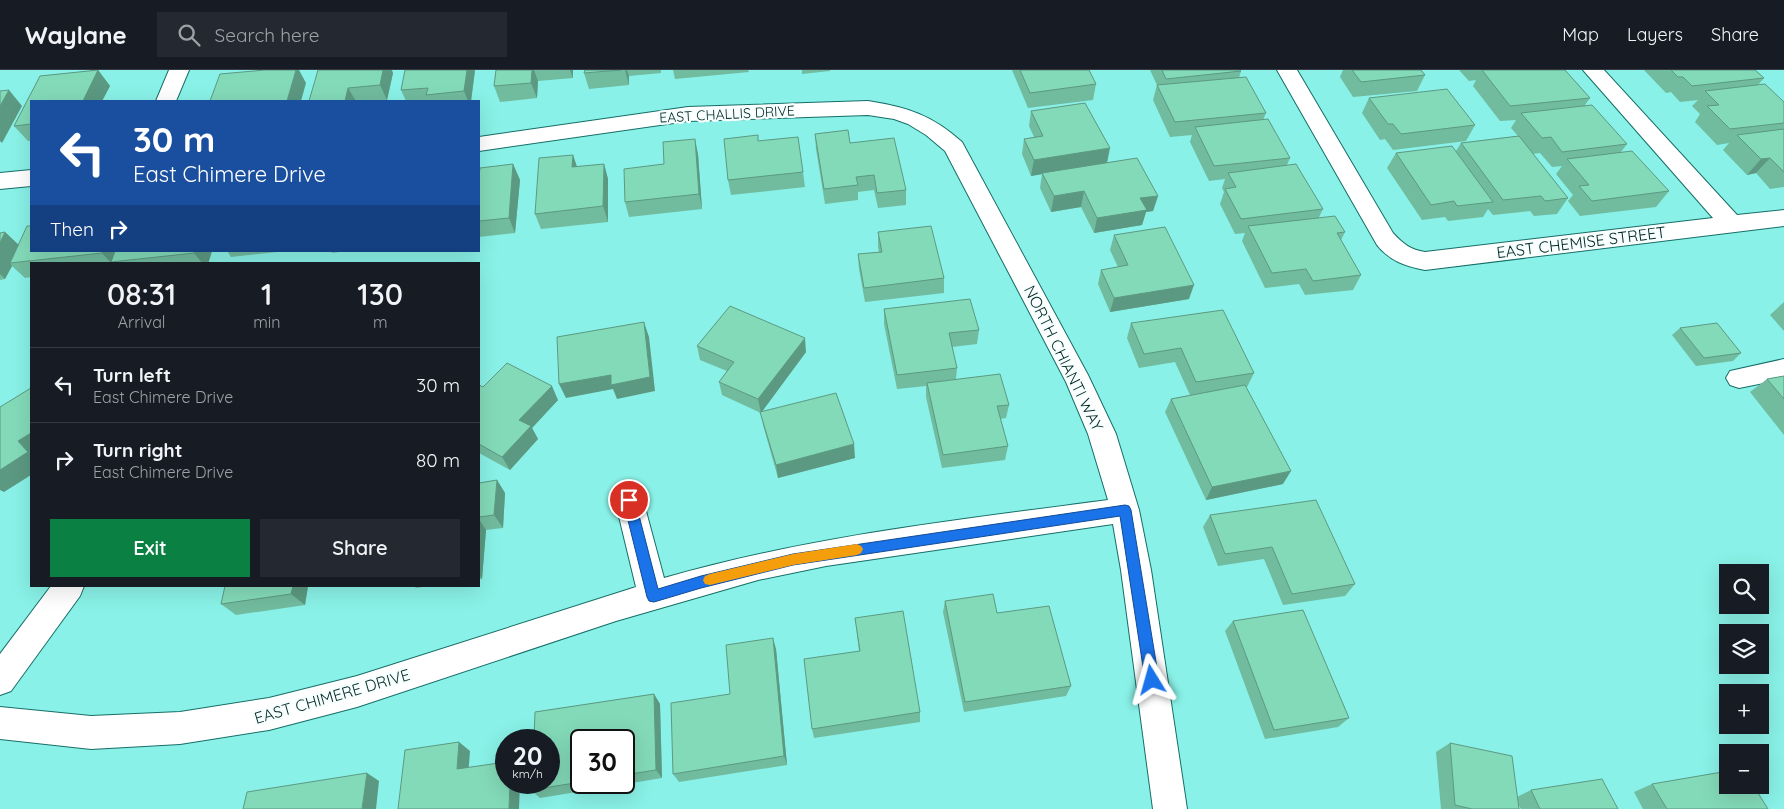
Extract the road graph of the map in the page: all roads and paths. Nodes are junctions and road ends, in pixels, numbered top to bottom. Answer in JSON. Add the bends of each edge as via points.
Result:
{"nodes":[{"id":1,"x":179,"y":70,"type":"edge"},
{"id":2,"x":1287,"y":70,"type":"edge"},
{"id":3,"x":1593,"y":70,"type":"edge"},
{"id":4,"x":166,"y":100,"type":"edge"},
{"id":5,"x":916,"y":118,"type":"joint"},
{"id":6,"x":480,"y":144,"type":"edge"},
{"id":7,"x":30,"y":178,"type":"edge"},
{"id":8,"x":0,"y":181,"type":"edge"},
{"id":9,"x":1784,"y":218,"type":"edge"},
{"id":10,"x":1731,"y":224,"type":"junction"},
{"id":11,"x":1784,"y":369,"type":"edge"},
{"id":12,"x":1738,"y":378,"type":"dead end"},
{"id":13,"x":629,"y":500,"type":"dead end"},
{"id":14,"x":1125,"y":510,"type":"junction"},
{"id":15,"x":68,"y":587,"type":"edge"},
{"id":16,"x":654,"y":597,"type":"junction"},
{"id":17,"x":0,"y":680,"type":"edge"},
{"id":18,"x":0,"y":723,"type":"edge"},
{"id":19,"x":1170,"y":809,"type":"edge"}],
"edges":[{"from":1,"to":4,"type":"street"},
{"from":2,"to":10,"type":"street","name":"EAST CHEMISE STREET","via":[[1385,239],[1394,251],[1406,258],[1425,261]]},
{"from":3,"to":10,"type":"street"},
{"from":5,"to":6,"type":"street","name":"EAST CHALLIS DRIVE","via":[[868,108],[688,114]]},
{"from":5,"to":14,"type":"street","name":"NORTH CHIANTI WAY","via":[[939,132],[954,147],[1079,382],[1102,434]]},
{"from":7,"to":8,"type":"street"},
{"from":9,"to":10,"type":"street","name":"EAST CHEMISE STREET"},
{"from":11,"to":12,"type":"street"},
{"from":13,"to":16,"type":"street"},
{"from":14,"to":16,"type":"street","name":"EAST CHIMERE DRIVE","via":[[793,559]]},
{"from":14,"to":19,"type":"street","name":"NORTH CHIANTI WAY"},
{"from":15,"to":17,"type":"street"},
{"from":16,"to":18,"type":"street","name":"EAST CHIMERE DRIVE","via":[[342,696],[244,720],[172,730],[100,733]]}]}
